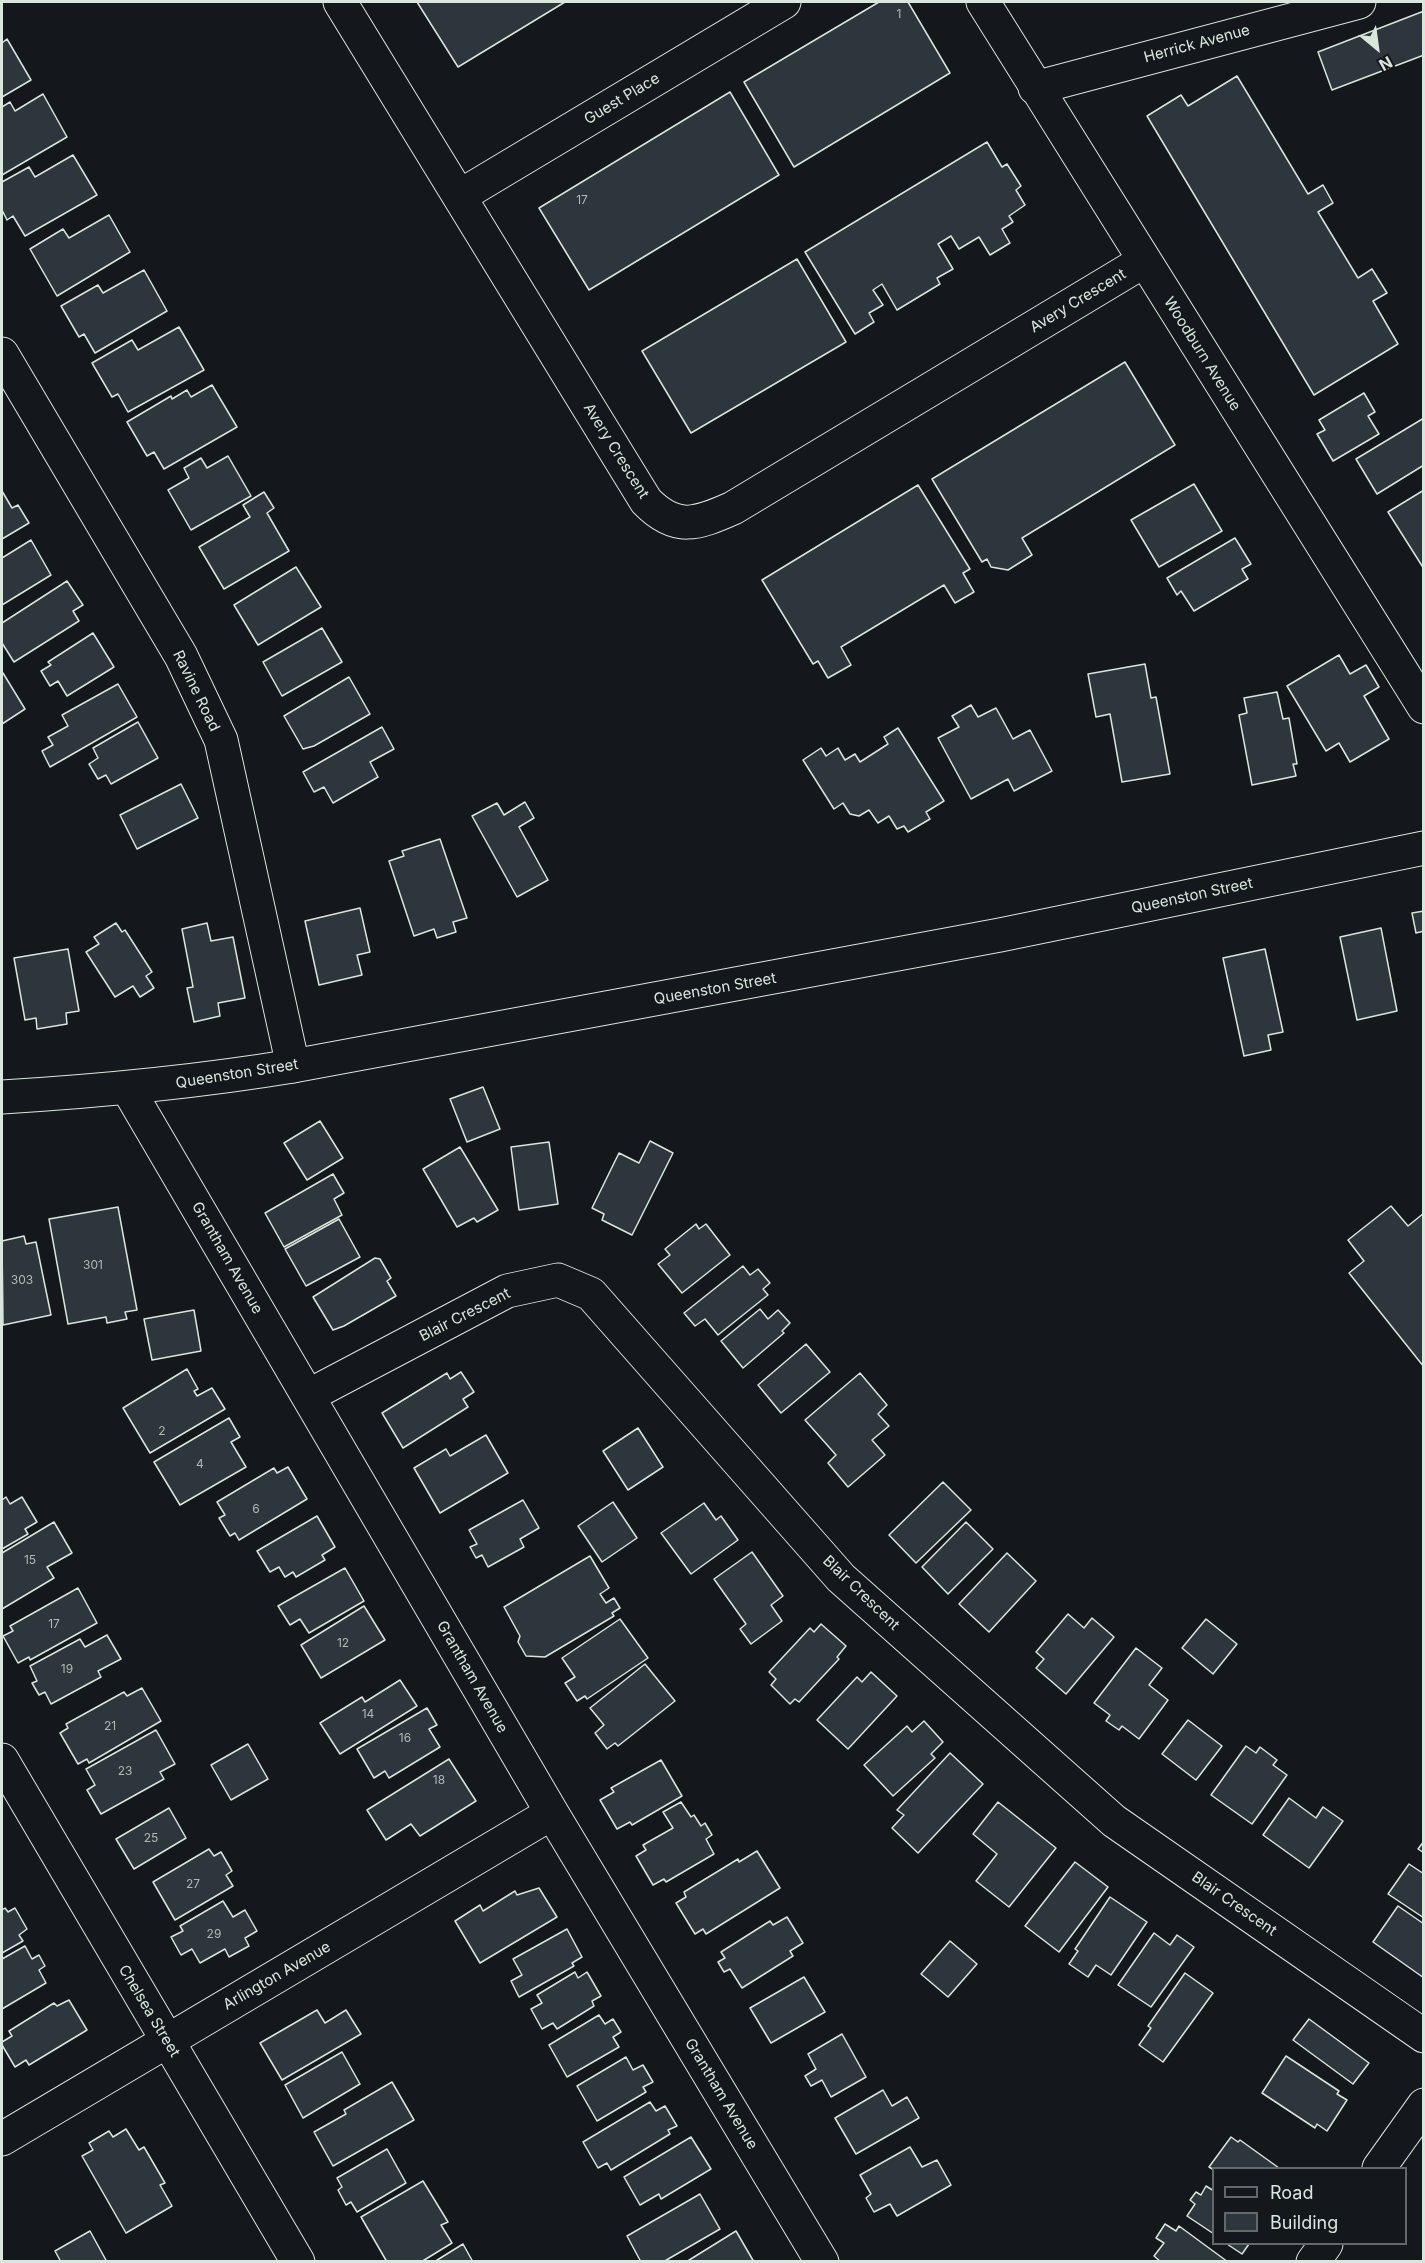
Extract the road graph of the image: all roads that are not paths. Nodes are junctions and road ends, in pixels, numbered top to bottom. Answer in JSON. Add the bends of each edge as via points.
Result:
{"nodes":[{"id":1,"x":340,"y":2,"type":"edge"},
{"id":2,"x":784,"y":2,"type":"edge"},
{"id":3,"x":983,"y":2,"type":"edge"},
{"id":4,"x":1359,"y":2,"type":"edge"},
{"id":5,"x":1035,"y":87,"type":"junction"},
{"id":6,"x":460,"y":196,"type":"junction"},
{"id":7,"x":1144,"y":261,"type":"junction"},
{"id":8,"x":2,"y":354,"type":"edge"},
{"id":9,"x":1424,"y":706,"type":"edge"},
{"id":10,"x":1424,"y":848,"type":"edge"},
{"id":11,"x":293,"y":1066,"type":"junction"},
{"id":12,"x":128,"y":1089,"type":"junction"},
{"id":13,"x":2,"y":1096,"type":"edge"},
{"id":14,"x":308,"y":1396,"type":"junction"},
{"id":15,"x":2,"y":1760,"type":"edge"},
{"id":16,"x":552,"y":1814,"type":"junction"},
{"id":17,"x":1424,"y":2036,"type":"edge"},
{"id":18,"x":167,"y":2040,"type":"junction"},
{"id":19,"x":1424,"y":2105,"type":"edge"},
{"id":20,"x":2,"y":2139,"type":"edge"},
{"id":21,"x":1380,"y":2167,"type":"edge"},
{"id":22,"x":1325,"y":2245,"type":"edge"},
{"id":23,"x":298,"y":2262,"type":"edge"},
{"id":24,"x":822,"y":2262,"type":"edge"},
{"id":25,"x":1313,"y":2262,"type":"edge"}],
"edges":[{"from":1,"to":6,"type":"street","name":"Avery Crescent"},
{"from":2,"to":6,"type":"street","name":"Guest Place"},
{"from":3,"to":5,"type":"street","name":"Woodburn Avenue"},
{"from":4,"to":5,"type":"street","name":"Herrick Avenue"},
{"from":5,"to":7,"type":"street","name":"Woodburn Avenue"},
{"from":6,"to":7,"type":"street","name":"Avery Crescent","via":[[646,501],[671,520],[687,523],[703,521],[733,508]]},
{"from":7,"to":9,"type":"street","name":"Woodburn Avenue"},
{"from":8,"to":11,"type":"street","name":"Ravine Road","via":[[181,656],[221,740]]},
{"from":10,"to":11,"type":"street","name":"Queenston Street","via":[[1000,935]]},
{"from":11,"to":12,"type":"street","name":"Queenston Street"},
{"from":12,"to":13,"type":"street","name":"Queenston Street"},
{"from":12,"to":14,"type":"street","name":"Grantham Avenue"},
{"from":14,"to":16,"type":"street","name":"Grantham Avenue"},
{"from":14,"to":17,"type":"street","name":"Blair Crescent","via":[[507,1291],[558,1280],[591,1294],[841,1578],[938,1665],[1114,1821]]},
{"from":15,"to":18,"type":"street","name":"Chelsea Street"},
{"from":16,"to":18,"type":"street","name":"Arlington Avenue"},
{"from":16,"to":24,"type":"street","name":"Grantham Avenue"},
{"from":18,"to":20,"type":"street","name":"Arlington Avenue"},
{"from":18,"to":23,"type":"street","name":"Chelsea Street"},
{"from":19,"to":21,"type":"street"},
{"from":22,"to":25,"type":"street"}]}
